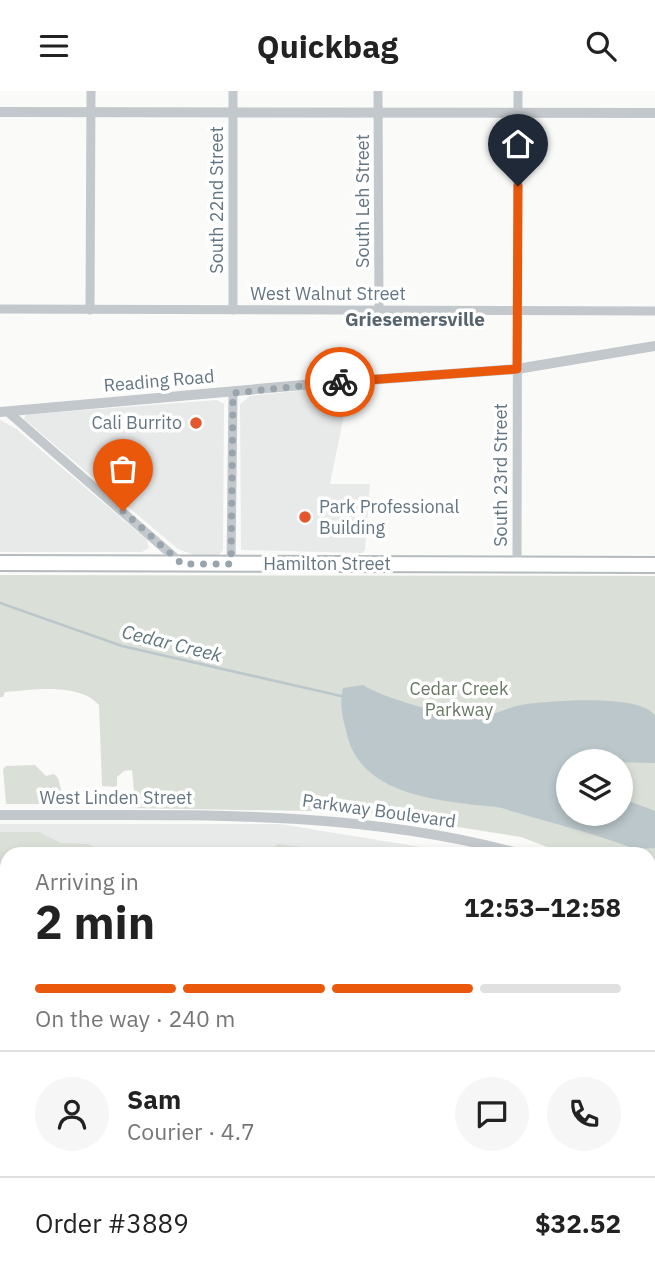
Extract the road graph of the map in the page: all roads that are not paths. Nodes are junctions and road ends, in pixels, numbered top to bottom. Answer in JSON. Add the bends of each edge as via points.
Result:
{"nodes":[{"id":1,"x":91,"y":91,"type":"edge"},
{"id":2,"x":233,"y":91,"type":"edge"},
{"id":3,"x":379,"y":91,"type":"edge"},
{"id":4,"x":518,"y":91,"type":"edge"},
{"id":5,"x":0,"y":112,"type":"edge"},
{"id":6,"x":91,"y":112,"type":"junction"},
{"id":7,"x":233,"y":112,"type":"junction"},
{"id":8,"x":379,"y":113,"type":"junction"},
{"id":9,"x":518,"y":113,"type":"junction"},
{"id":10,"x":655,"y":113,"type":"edge"},
{"id":11,"x":0,"y":309,"type":"edge"},
{"id":12,"x":90,"y":310,"type":"junction"},
{"id":13,"x":233,"y":310,"type":"junction"},
{"id":14,"x":379,"y":310,"type":"junction"},
{"id":15,"x":517,"y":310,"type":"junction"},
{"id":16,"x":655,"y":311,"type":"edge"},
{"id":17,"x":655,"y":346,"type":"edge"},
{"id":18,"x":517,"y":369,"type":"junction"},
{"id":19,"x":233,"y":393,"type":"junction"},
{"id":20,"x":4,"y":412,"type":"edge"},
{"id":21,"x":0,"y":563,"type":"edge"},
{"id":22,"x":182,"y":564,"type":"junction"},
{"id":23,"x":231,"y":564,"type":"junction"},
{"id":24,"x":517,"y":564,"type":"junction"},
{"id":25,"x":655,"y":565,"type":"edge"},
{"id":26,"x":0,"y":815,"type":"edge"},
{"id":27,"x":231,"y":816,"type":"joint"},
{"id":28,"x":487,"y":847,"type":"edge"}],
"edges":[{"from":1,"to":6,"type":"street"},
{"from":2,"to":7,"type":"street","name":"South 22nd Street"},
{"from":3,"to":8,"type":"street","name":"South Leh Street"},
{"from":4,"to":9,"type":"street","name":"South 23rd Street"},
{"from":5,"to":6,"type":"street"},
{"from":6,"to":7,"type":"street"},
{"from":6,"to":12,"type":"street"},
{"from":7,"to":8,"type":"street"},
{"from":7,"to":13,"type":"street","name":"South 22nd Street"},
{"from":8,"to":9,"type":"street"},
{"from":8,"to":14,"type":"street","name":"South Leh Street"},
{"from":9,"to":10,"type":"street"},
{"from":9,"to":15,"type":"street","name":"South 23rd Street"},
{"from":11,"to":12,"type":"street","name":"West Walnut Street"},
{"from":12,"to":13,"type":"street","name":"West Walnut Street"},
{"from":13,"to":14,"type":"street","name":"West Walnut Street"},
{"from":14,"to":15,"type":"street","name":"West Walnut Street"},
{"from":15,"to":16,"type":"street","name":"West Walnut Street"},
{"from":15,"to":18,"type":"street","name":"South 23rd Street"},
{"from":17,"to":18,"type":"street","name":"Reading Road"},
{"from":18,"to":19,"type":"street","name":"Reading Road"},
{"from":18,"to":24,"type":"street","name":"South 23rd Street"},
{"from":19,"to":20,"type":"street","name":"Reading Road"},
{"from":19,"to":23,"type":"street"},
{"from":20,"to":22,"type":"street"},
{"from":21,"to":22,"type":"main road","name":"Hamilton Street"},
{"from":22,"to":23,"type":"main road","name":"Hamilton Street"},
{"from":23,"to":24,"type":"main road","name":"Hamilton Street"},
{"from":24,"to":25,"type":"main road","name":"Hamilton Street"},
{"from":26,"to":27,"type":"street","name":"West Linden Street"},
{"from":27,"to":28,"type":"street","name":"Parkway Boulevard","via":[[390,827]]}]}
